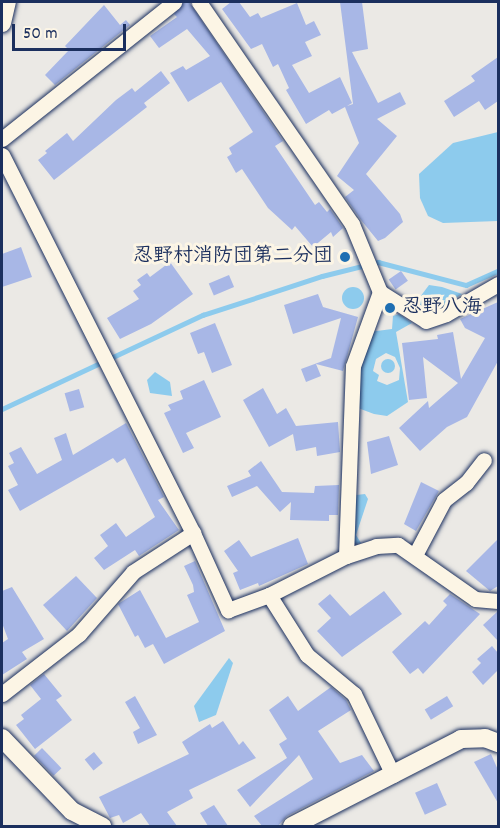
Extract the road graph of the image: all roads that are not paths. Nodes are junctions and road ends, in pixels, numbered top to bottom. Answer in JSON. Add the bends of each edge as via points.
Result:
{"nodes":[{"id":1,"x":7,"y":2,"type":"edge"},
{"id":2,"x":174,"y":2,"type":"edge"},
{"id":3,"x":200,"y":2,"type":"edge"},
{"id":4,"x":2,"y":23,"type":"edge"},
{"id":5,"x":2,"y":139,"type":"edge"},
{"id":6,"x":2,"y":155,"type":"edge"},
{"id":7,"x":498,"y":284,"type":"edge"},
{"id":8,"x":380,"y":292,"type":"junction"},
{"id":9,"x":484,"y":460,"type":"dead end"},
{"id":10,"x":193,"y":533,"type":"junction"},
{"id":11,"x":415,"y":555,"type":"junction"},
{"id":12,"x":346,"y":556,"type":"junction"},
{"id":13,"x":269,"y":595,"type":"junction"},
{"id":14,"x":498,"y":601,"type":"edge"},
{"id":15,"x":2,"y":694,"type":"edge"},
{"id":16,"x":2,"y":738,"type":"edge"},
{"id":17,"x":498,"y":743,"type":"edge"},
{"id":18,"x":393,"y":775,"type":"junction"},
{"id":19,"x":102,"y":826,"type":"edge"},
{"id":20,"x":292,"y":826,"type":"edge"}],
"edges":[{"from":1,"to":4,"type":"street"},
{"from":2,"to":5,"type":"street"},
{"from":3,"to":8,"type":"street","via":[[352,224]]},
{"from":6,"to":10,"type":"street"},
{"from":7,"to":8,"type":"street","via":[[426,321]]},
{"from":8,"to":12,"type":"street","via":[[353,366]]},
{"from":9,"to":11,"type":"street","via":[[466,483],[444,500]]},
{"from":10,"to":13,"type":"street","via":[[228,610]]},
{"from":10,"to":15,"type":"street","via":[[133,572],[79,634]]},
{"from":11,"to":12,"type":"street","via":[[398,545],[376,546]]},
{"from":11,"to":14,"type":"street","via":[[475,599]]},
{"from":12,"to":13,"type":"street"},
{"from":13,"to":18,"type":"street","via":[[307,655],[354,694]]},
{"from":16,"to":19,"type":"street","via":[[72,811]]},
{"from":17,"to":18,"type":"street","via":[[485,738],[462,739]]},
{"from":18,"to":20,"type":"street"}]}
